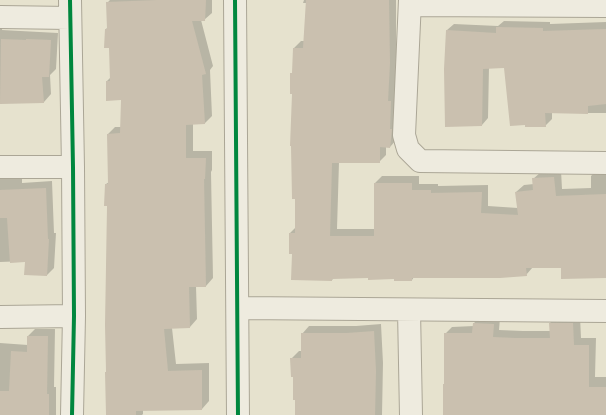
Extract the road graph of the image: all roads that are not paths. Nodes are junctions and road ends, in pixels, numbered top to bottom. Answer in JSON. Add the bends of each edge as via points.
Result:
{"nodes":[{"id":1,"x":236,"y":0,"type":"edge"},
{"id":2,"x":410,"y":2,"type":"edge"},
{"id":3,"x":564,"y":3,"type":"edge"},
{"id":4,"x":606,"y":6,"type":"edge"},
{"id":5,"x":70,"y":9,"type":"edge"},
{"id":6,"x":0,"y":17,"type":"edge"},
{"id":7,"x":606,"y":163,"type":"edge"},
{"id":8,"x":0,"y":167,"type":"edge"},
{"id":9,"x":73,"y":167,"type":"junction"},
{"id":10,"x":239,"y":308,"type":"junction"},
{"id":11,"x":409,"y":310,"type":"junction"},
{"id":12,"x":606,"y":311,"type":"edge"},
{"id":13,"x":74,"y":316,"type":"junction"},
{"id":14,"x":0,"y":317,"type":"edge"},
{"id":15,"x":72,"y":415,"type":"edge"},
{"id":16,"x":238,"y":415,"type":"edge"},
{"id":17,"x":411,"y":415,"type":"edge"}],
"edges":[{"from":1,"to":10,"type":"street"},
{"from":2,"to":3,"type":"street"},
{"from":2,"to":7,"type":"street","via":[[404,135],[408,150],[420,161]]},
{"from":3,"to":4,"type":"street"},
{"from":5,"to":6,"type":"street"},
{"from":5,"to":9,"type":"street"},
{"from":8,"to":9,"type":"street"},
{"from":9,"to":13,"type":"street"},
{"from":10,"to":11,"type":"street"},
{"from":10,"to":16,"type":"street"},
{"from":11,"to":12,"type":"street"},
{"from":11,"to":17,"type":"street"},
{"from":13,"to":14,"type":"street"},
{"from":13,"to":15,"type":"street"}]}
